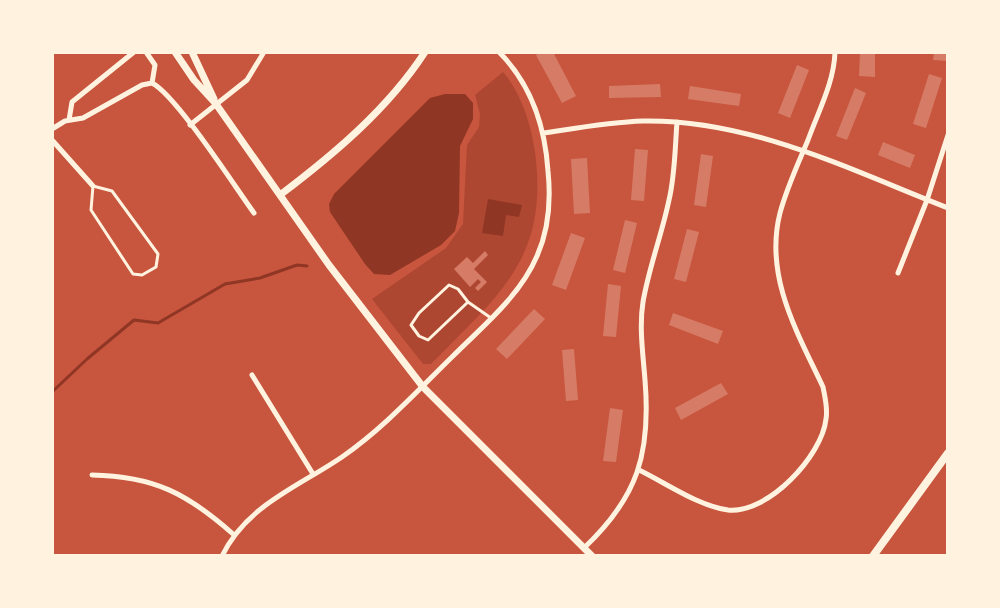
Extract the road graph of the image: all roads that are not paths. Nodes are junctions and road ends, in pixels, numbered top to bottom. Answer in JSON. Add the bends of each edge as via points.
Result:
{"nodes":[{"id":1,"x":134,"y":52,"type":"edge"},
{"id":2,"x":146,"y":52,"type":"edge"},
{"id":3,"x":175,"y":52,"type":"edge"},
{"id":4,"x":192,"y":52,"type":"edge"},
{"id":5,"x":264,"y":52,"type":"edge"},
{"id":6,"x":425,"y":52,"type":"edge"},
{"id":7,"x":499,"y":52,"type":"edge"},
{"id":8,"x":835,"y":52,"type":"edge"},
{"id":9,"x":152,"y":83,"type":"junction"},
{"id":10,"x":216,"y":104,"type":"junction"},
{"id":11,"x":69,"y":120,"type":"junction"},
{"id":12,"x":677,"y":122,"type":"junction"},
{"id":13,"x":190,"y":125,"type":"junction"},
{"id":14,"x":52,"y":129,"type":"edge"},
{"id":15,"x":544,"y":133,"type":"junction"},
{"id":16,"x":948,"y":135,"type":"edge"},
{"id":17,"x":52,"y":140,"type":"edge"},
{"id":18,"x":803,"y":151,"type":"junction"},
{"id":19,"x":93,"y":186,"type":"junction"},
{"id":20,"x":280,"y":195,"type":"junction"},
{"id":21,"x":927,"y":200,"type":"junction"},
{"id":22,"x":948,"y":208,"type":"edge"},
{"id":23,"x":254,"y":213,"type":"dead end"},
{"id":24,"x":898,"y":273,"type":"dead end"},
{"id":25,"x":468,"y":302,"type":"junction"},
{"id":26,"x":490,"y":318,"type":"junction"},
{"id":27,"x":252,"y":375,"type":"dead end"},
{"id":28,"x":423,"y":387,"type":"junction"},
{"id":29,"x":948,"y":453,"type":"edge"},
{"id":30,"x":639,"y":470,"type":"junction"},
{"id":31,"x":313,"y":474,"type":"junction"},
{"id":32,"x":92,"y":475,"type":"dead end"},
{"id":33,"x":233,"y":534,"type":"junction"},
{"id":34,"x":584,"y":548,"type":"junction"},
{"id":35,"x":222,"y":555,"type":"edge"},
{"id":36,"x":592,"y":555,"type":"edge"},
{"id":37,"x":873,"y":555,"type":"edge"}],
"edges":[{"from":1,"to":11,"type":"street","via":[[82,90],[72,102]]},
{"from":2,"to":9,"type":"street","via":[[155,64]]},
{"from":3,"to":10,"type":"street"},
{"from":4,"to":10,"type":"street"},
{"from":5,"to":10,"type":"street","via":[[247,80]]},
{"from":6,"to":20,"type":"street","via":[[343,145]]},
{"from":7,"to":15,"type":"street","via":[[526,86]]},
{"from":8,"to":18,"type":"street","via":[[832,78]]},
{"from":9,"to":11,"type":"street","via":[[83,118]]},
{"from":9,"to":13,"type":"street"},
{"from":10,"to":13,"type":"street"},
{"from":10,"to":20,"type":"street"},
{"from":11,"to":14,"type":"street"},
{"from":12,"to":15,"type":"street","via":[[605,124]]},
{"from":12,"to":18,"type":"street","via":[[735,131]]},
{"from":12,"to":30,"type":"street","via":[[669,200],[643,304],[647,414]]},
{"from":13,"to":23,"type":"street"},
{"from":15,"to":26,"type":"street","via":[[549,193],[543,242],[525,277]]},
{"from":16,"to":21,"type":"street"},
{"from":17,"to":19,"type":"street"},
{"from":18,"to":21,"type":"street"},
{"from":18,"to":30,"type":"street","via":[[780,214],[776,252],[783,299],[827,402],[822,434],[777,493],[741,510],[710,505]]},
{"from":19,"to":19,"type":"lane","via":[[91,210],[133,274],[142,275],[156,267],[158,254],[112,191]]},
{"from":20,"to":28,"type":"street"},
{"from":21,"to":22,"type":"street"},
{"from":21,"to":24,"type":"street"},
{"from":25,"to":25,"type":"lane","via":[[428,339],[419,336],[411,325],[449,285],[458,289]]},
{"from":25,"to":26,"type":"lane"},
{"from":26,"to":28,"type":"street"},
{"from":27,"to":31,"type":"street"},
{"from":28,"to":31,"type":"street","via":[[377,431]]},
{"from":28,"to":34,"type":"street"},
{"from":29,"to":37,"type":"main road"},
{"from":30,"to":34,"type":"street","via":[[624,502]]},
{"from":31,"to":33,"type":"street","via":[[267,503]]},
{"from":32,"to":33,"type":"street","via":[[121,476],[160,485],[187,497]]},
{"from":33,"to":35,"type":"street"},
{"from":34,"to":36,"type":"street"}]}
